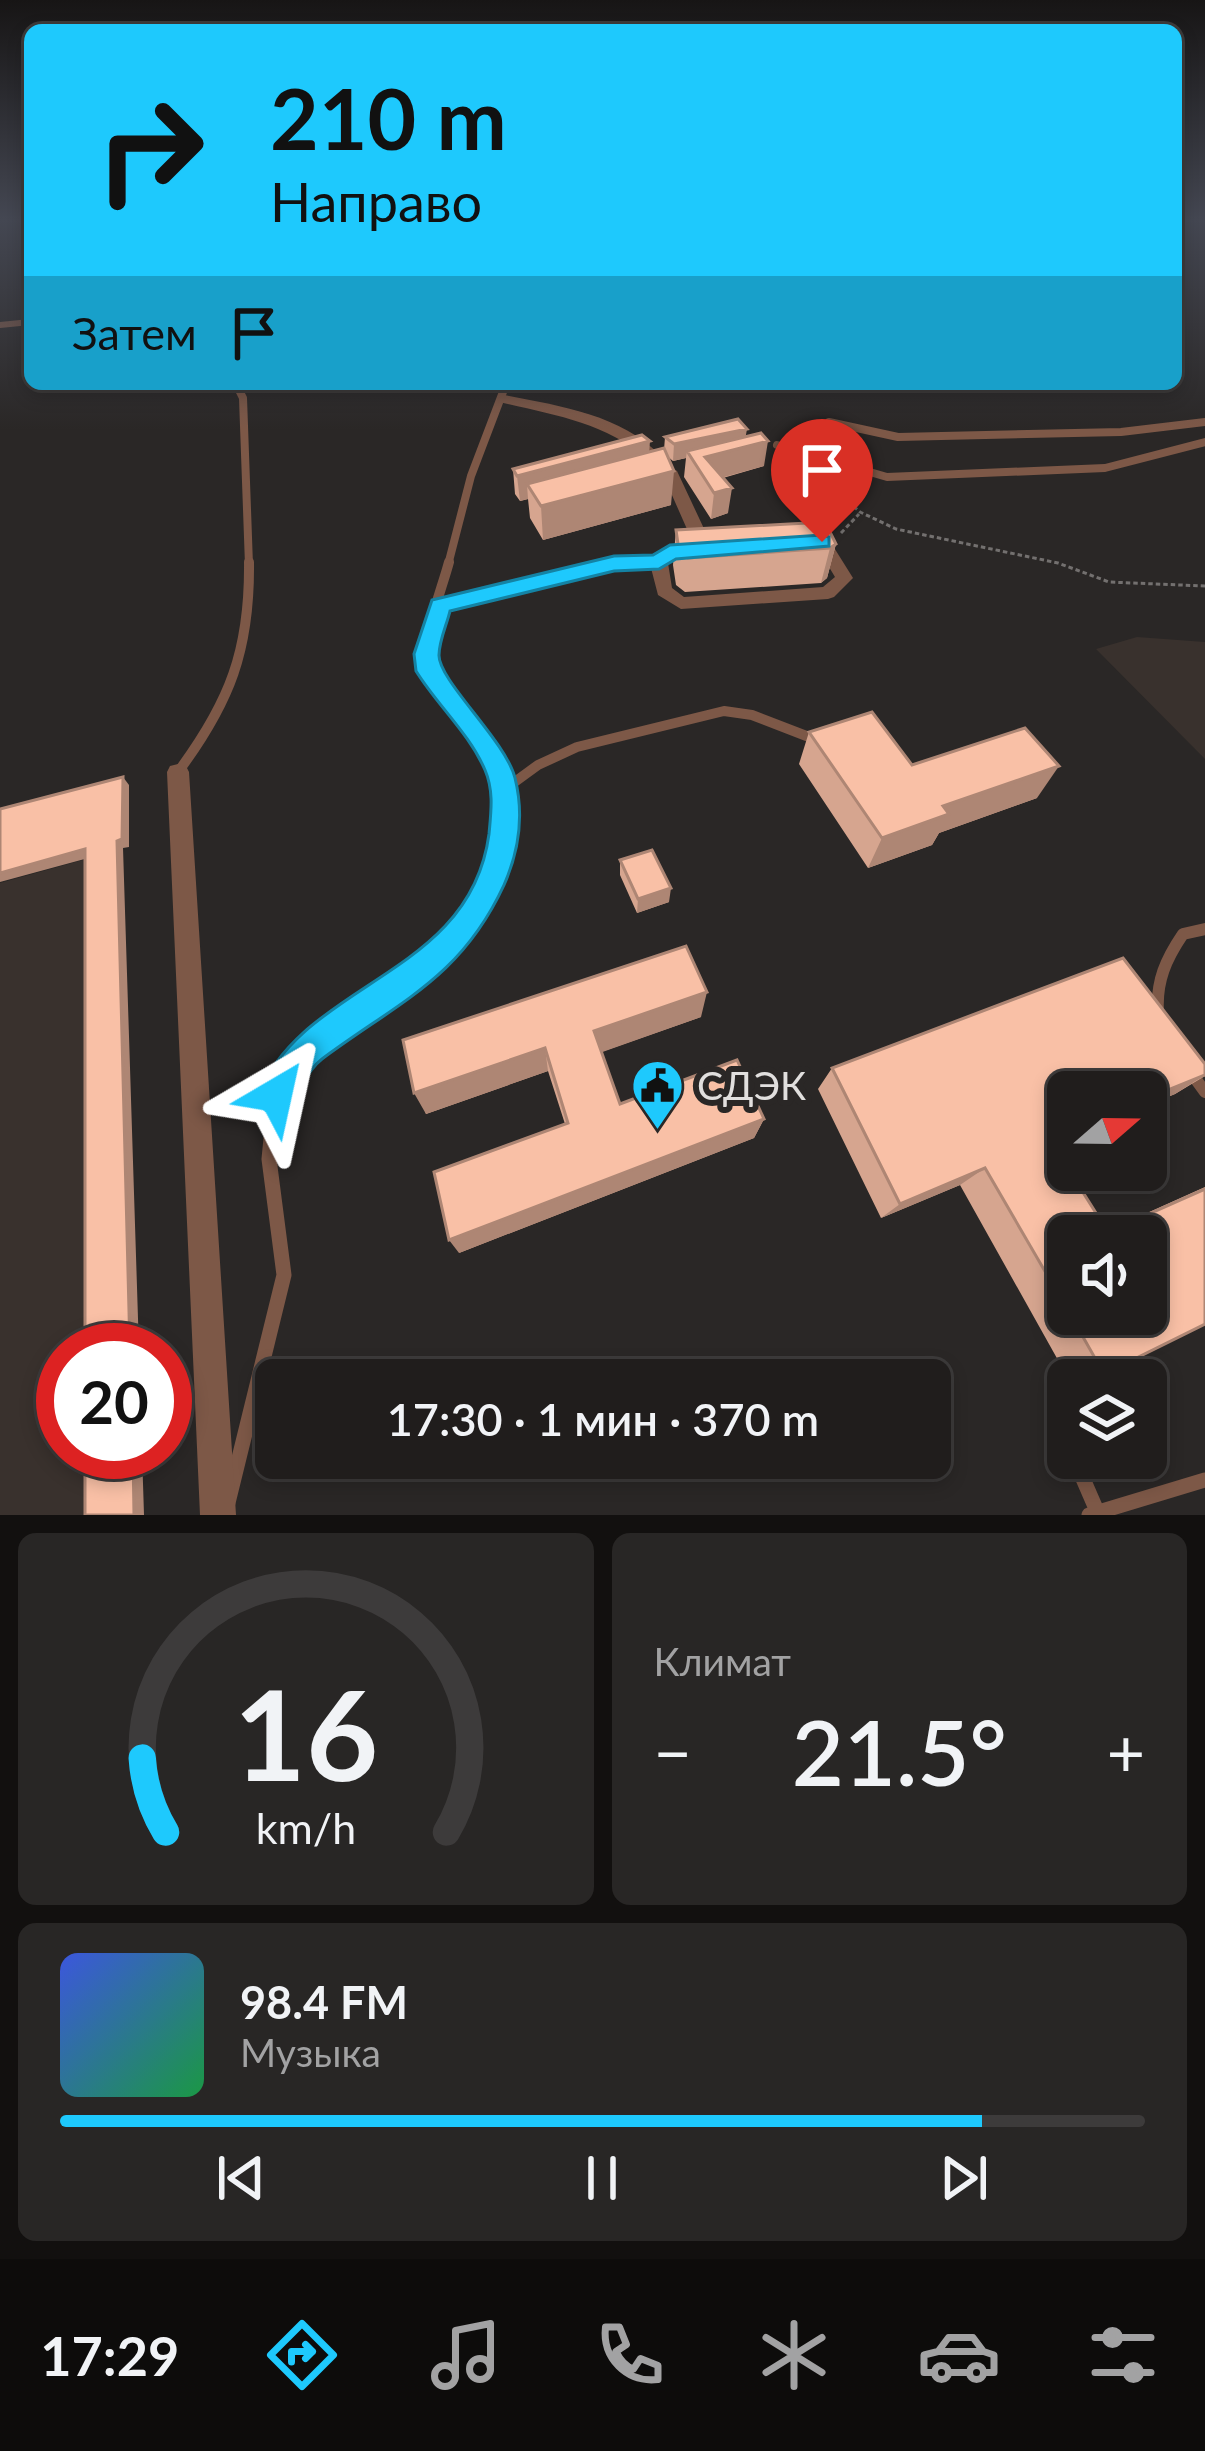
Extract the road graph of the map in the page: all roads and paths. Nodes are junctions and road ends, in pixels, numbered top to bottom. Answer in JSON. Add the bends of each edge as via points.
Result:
{"nodes":[{"id":1,"x":239,"y":390,"type":"edge"},
{"id":2,"x":505,"y":392,"type":"edge"},
{"id":3,"x":830,"y":422,"type":"dead end"},
{"id":4,"x":1205,"y":422,"type":"edge"},
{"id":5,"x":1205,"y":442,"type":"edge"},
{"id":6,"x":785,"y":449,"type":"junction"},
{"id":7,"x":755,"y":450,"type":"edge"},
{"id":8,"x":691,"y":466,"type":"edge"},
{"id":9,"x":669,"y":471,"type":"junction"},
{"id":10,"x":629,"y":482,"type":"edge"},
{"id":11,"x":860,"y":512,"type":"junction"},
{"id":12,"x":822,"y":542,"type":"junction"},
{"id":13,"x":798,"y":543,"type":"edge"},
{"id":14,"x":728,"y":548,"type":"edge"},
{"id":15,"x":705,"y":550,"type":"junction"},
{"id":16,"x":659,"y":562,"type":"junction"},
{"id":17,"x":1205,"y":586,"type":"edge"},
{"id":18,"x":440,"y":605,"type":"junction"},
{"id":19,"x":809,"y":737,"type":"edge"},
{"id":20,"x":178,"y":772,"type":"joint"},
{"id":21,"x":505,"y":789,"type":"junction"},
{"id":22,"x":1205,"y":929,"type":"edge"},
{"id":23,"x":1166,"y":1034,"type":"edge"},
{"id":24,"x":1184,"y":1062,"type":"edge"},
{"id":25,"x":1205,"y":1092,"type":"edge"},
{"id":26,"x":1082,"y":1479,"type":"edge"},
{"id":27,"x":1205,"y":1480,"type":"edge"},
{"id":28,"x":1093,"y":1513,"type":"edge"},
{"id":29,"x":222,"y":1515,"type":"edge"}],
"edges":[{"from":1,"to":20,"type":"lane","via":[[251,614],[236,681],[207,740]]},
{"from":2,"to":9,"type":"street","via":[[606,422]]},
{"from":2,"to":18,"type":"lane","via":[[472,476]]},
{"from":3,"to":4,"type":"lane","via":[[955,437]]},
{"from":5,"to":6,"type":"lane","via":[[1105,468],[887,477]]},
{"from":6,"to":7,"type":"street"},
{"from":6,"to":11,"type":"path"},
{"from":8,"to":9,"type":"street"},
{"from":9,"to":10,"type":"street"},
{"from":9,"to":15,"type":"street"},
{"from":11,"to":12,"type":"path"},
{"from":11,"to":17,"type":"path","via":[[896,529],[1070,572]]},
{"from":12,"to":13,"type":"street"},
{"from":12,"to":16,"type":"street","via":[[844,578],[828,593],[680,604],[664,591]]},
{"from":14,"to":15,"type":"street"},
{"from":15,"to":16,"type":"street","via":[[670,552]]},
{"from":16,"to":18,"type":"street","via":[[614,563]]},
{"from":18,"to":21,"type":"lane","via":[[429,671],[476,731]]},
{"from":19,"to":21,"type":"lane","via":[[724,711],[577,747]]},
{"from":20,"to":29,"type":"street"},
{"from":21,"to":29,"type":"lane","via":[[500,860],[473,916],[409,981],[304,1051],[276,1095],[269,1159],[284,1275]]},
{"from":22,"to":23,"type":"lane","via":[[1183,934],[1166,957],[1156,989]]},
{"from":24,"to":25,"type":"lane"},
{"from":26,"to":28,"type":"lane"},
{"from":27,"to":28,"type":"lane"}]}
